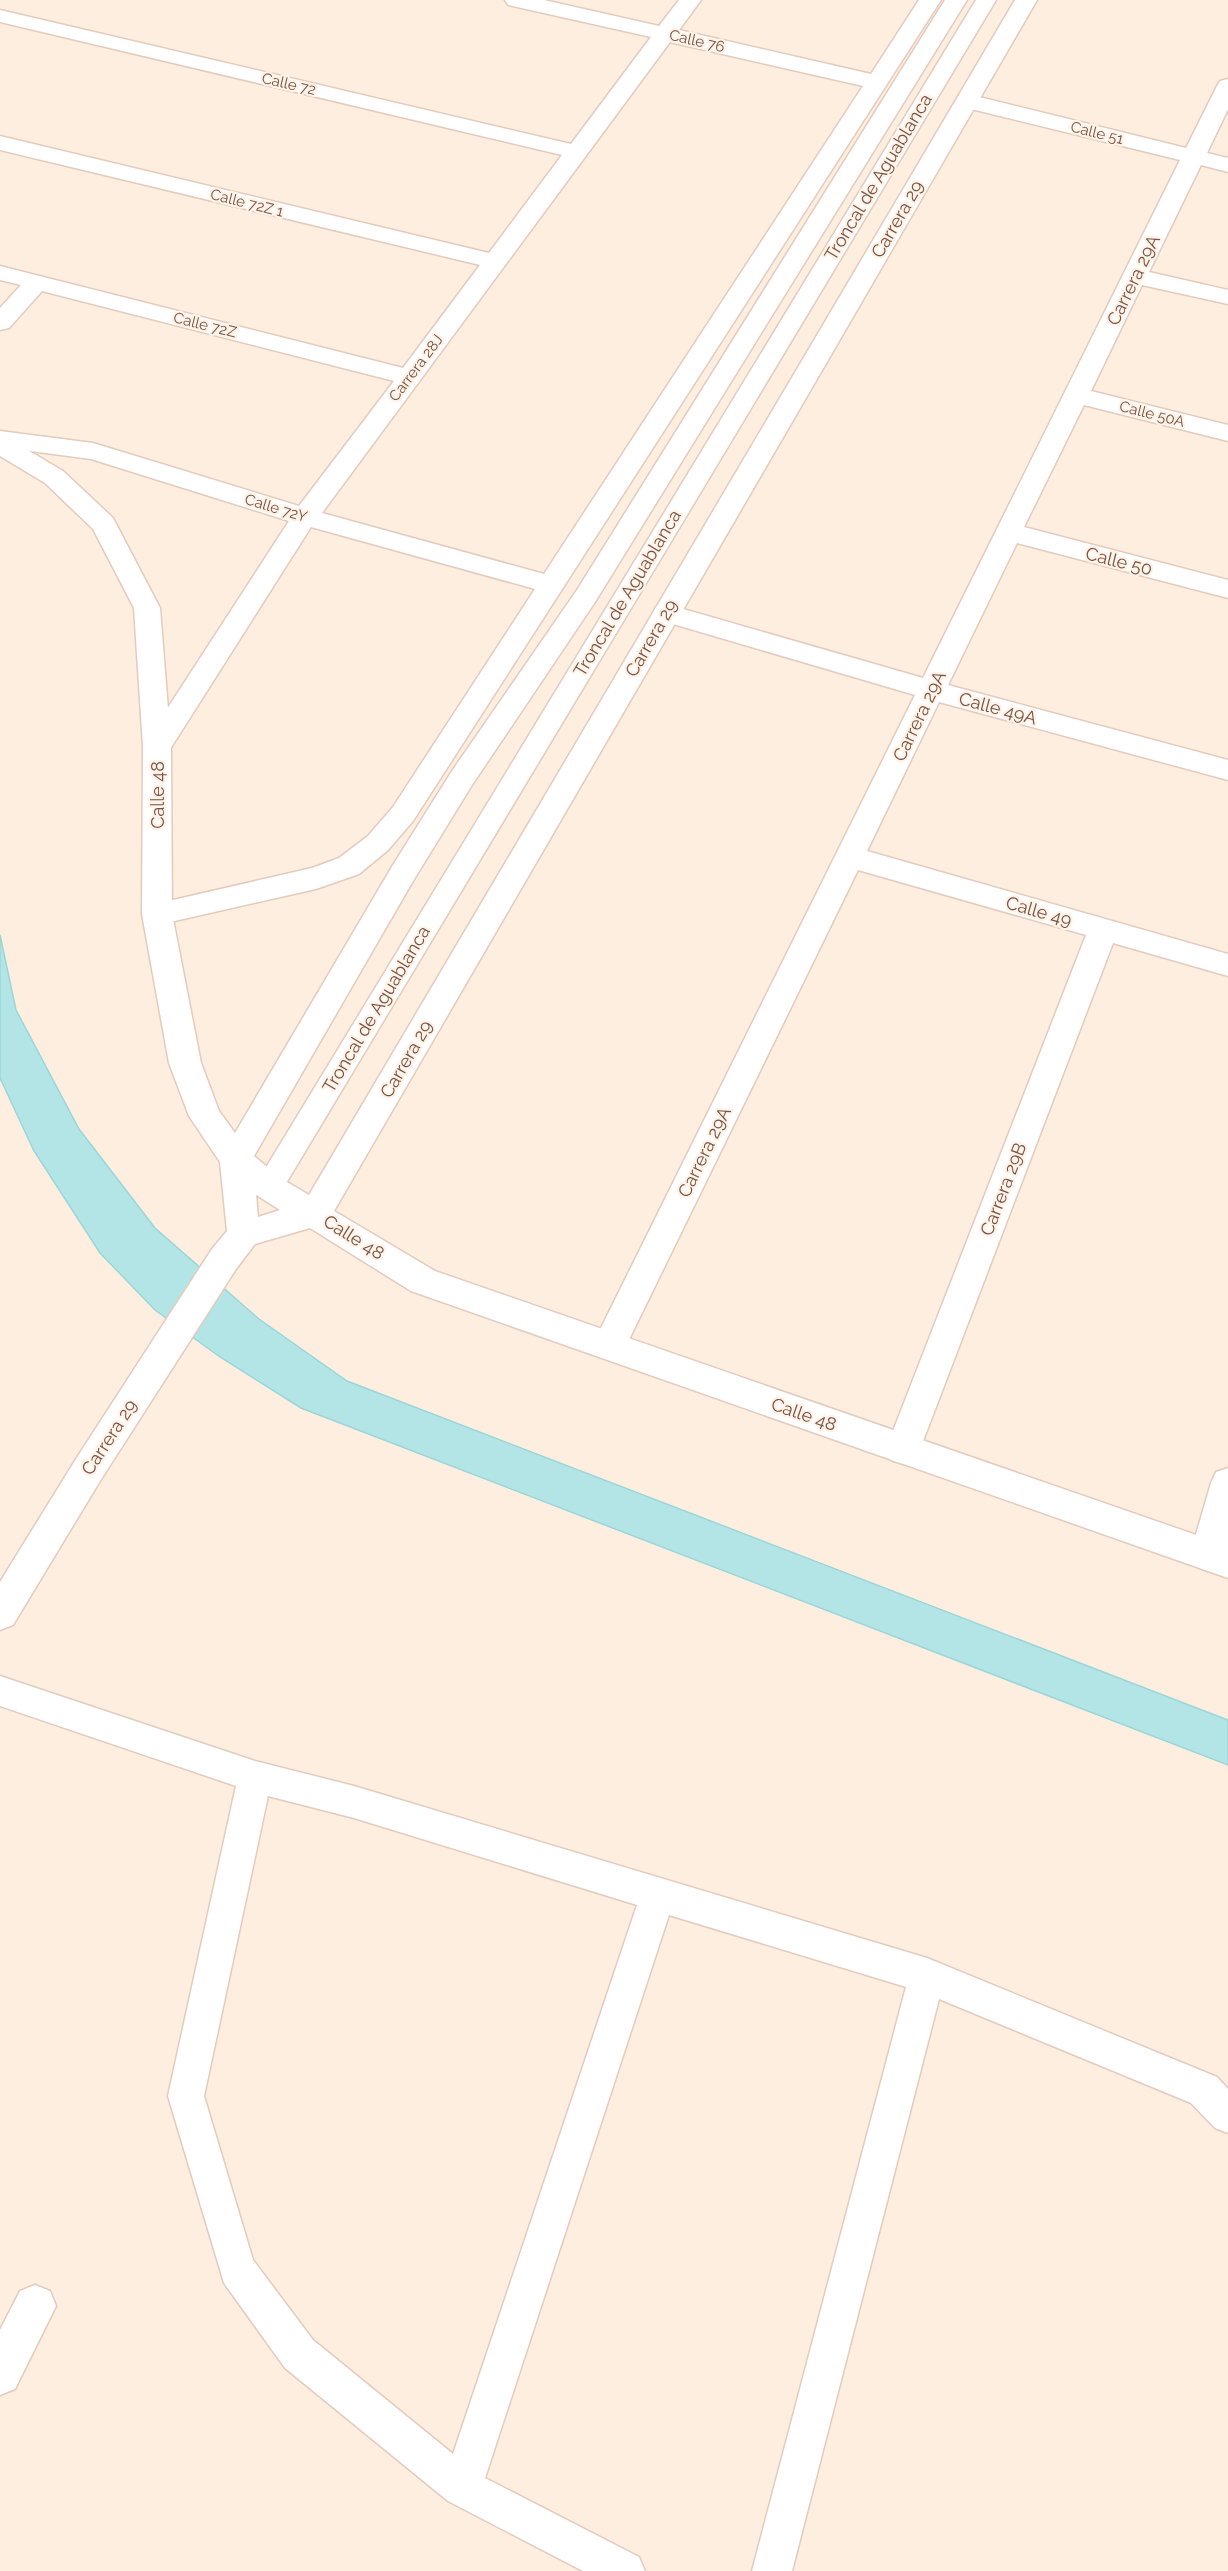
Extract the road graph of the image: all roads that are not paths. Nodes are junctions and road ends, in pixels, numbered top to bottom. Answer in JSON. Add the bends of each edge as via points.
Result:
{"nodes":[{"id":1,"x":30,"y":0,"type":"edge"},
{"id":2,"x":516,"y":0,"type":"edge"},
{"id":3,"x":690,"y":0,"type":"edge"},
{"id":4,"x":930,"y":0,"type":"edge"},
{"id":5,"x":956,"y":0,"type":"edge"},
{"id":6,"x":986,"y":0,"type":"edge"},
{"id":7,"x":1026,"y":0,"type":"edge"},
{"id":8,"x":4,"y":22,"type":"edge"},
{"id":9,"x":665,"y":34,"type":"junction"},
{"id":10,"x":878,"y":82,"type":"junction"},
{"id":11,"x":1228,"y":86,"type":"edge"},
{"id":12,"x":967,"y":101,"type":"junction"},
{"id":13,"x":0,"y":143,"type":"edge"},
{"id":14,"x":577,"y":152,"type":"junction"},
{"id":15,"x":1193,"y":157,"type":"junction"},
{"id":16,"x":1228,"y":165,"type":"edge"},
{"id":17,"x":495,"y":262,"type":"junction"},
{"id":18,"x":0,"y":273,"type":"edge"},
{"id":19,"x":1135,"y":276,"type":"junction"},
{"id":20,"x":36,"y":283,"type":"junction"},
{"id":21,"x":1228,"y":297,"type":"edge"},
{"id":22,"x":0,"y":323,"type":"edge"},
{"id":23,"x":410,"y":377,"type":"junction"},
{"id":24,"x":1077,"y":395,"type":"junction"},
{"id":25,"x":1228,"y":432,"type":"edge"},
{"id":26,"x":0,"y":439,"type":"edge"},
{"id":27,"x":0,"y":445,"type":"edge"},
{"id":28,"x":305,"y":518,"type":"junction"},
{"id":29,"x":1009,"y":532,"type":"junction"},
{"id":30,"x":551,"y":585,"type":"junction"},
{"id":31,"x":1228,"y":589,"type":"edge"},
{"id":32,"x":666,"y":613,"type":"junction"},
{"id":33,"x":932,"y":690,"type":"junction"},
{"id":34,"x":157,"y":747,"type":"junction"},
{"id":35,"x":1228,"y":770,"type":"edge"},
{"id":36,"x":850,"y":856,"type":"junction"},
{"id":37,"x":158,"y":914,"type":"junction"},
{"id":38,"x":1103,"y":929,"type":"junction"},
{"id":39,"x":1228,"y":965,"type":"edge"},
{"id":40,"x":236,"y":1159,"type":"junction"},
{"id":41,"x":269,"y":1187,"type":"junction"},
{"id":42,"x":316,"y":1213,"type":"junction"},
{"id":43,"x":234,"y":1247,"type":"junction"},
{"id":44,"x":609,"y":1346,"type":"junction"},
{"id":45,"x":903,"y":1449,"type":"junction"},
{"id":46,"x":1228,"y":1483,"type":"edge"},
{"id":47,"x":1218,"y":1559,"type":"edge"},
{"id":48,"x":0,"y":1614,"type":"edge"},
{"id":49,"x":0,"y":1691,"type":"edge"},
{"id":50,"x":255,"y":1777,"type":"junction"},
{"id":51,"x":658,"y":1894,"type":"junction"},
{"id":52,"x":927,"y":1976,"type":"junction"},
{"id":53,"x":1228,"y":2115,"type":"edge"},
{"id":54,"x":35,"y":2306,"type":"dead end"},
{"id":55,"x":0,"y":2374,"type":"edge"},
{"id":56,"x":462,"y":2487,"type":"junction"},
{"id":57,"x":625,"y":2571,"type":"edge"},
{"id":58,"x":772,"y":2571,"type":"edge"}],
"edges":[{"from":1,"to":8,"type":"street"},
{"from":2,"to":9,"type":"street","name":"Calle 76"},
{"from":3,"to":9,"type":"street","name":"Carrera 28J"},
{"from":4,"to":10,"type":"street"},
{"from":5,"to":40,"type":"street","via":[[586,596],[462,778]]},
{"from":6,"to":41,"type":"lane","name":"Troncal de Aguablanca"},
{"from":7,"to":12,"type":"street","name":"Carrera 29"},
{"from":8,"to":14,"type":"street","name":"Calle 72"},
{"from":9,"to":10,"type":"street","name":"Calle 76"},
{"from":9,"to":14,"type":"street","name":"Carrera 28J"},
{"from":10,"to":30,"type":"street"},
{"from":11,"to":15,"type":"street","name":"Carrera 29A"},
{"from":12,"to":15,"type":"street","name":"Calle 51"},
{"from":12,"to":32,"type":"street","name":"Carrera 29"},
{"from":13,"to":17,"type":"street","name":"Calle 72Z 1"},
{"from":14,"to":17,"type":"street","name":"Carrera 28J"},
{"from":15,"to":16,"type":"street","name":"Calle 51"},
{"from":15,"to":19,"type":"street","name":"Carrera 29A"},
{"from":17,"to":23,"type":"street","name":"Carrera 28J"},
{"from":18,"to":20,"type":"street","name":"Calle 72Z"},
{"from":19,"to":21,"type":"street"},
{"from":19,"to":24,"type":"street","name":"Carrera 29A"},
{"from":20,"to":22,"type":"street"},
{"from":20,"to":23,"type":"street","name":"Calle 72Z"},
{"from":23,"to":28,"type":"street","name":"Carrera 28J"},
{"from":24,"to":25,"type":"street","name":"Calle 50A"},
{"from":24,"to":29,"type":"street","name":"Carrera 29A"},
{"from":26,"to":28,"type":"street","name":"Calle 72Y","via":[[93,451]]},
{"from":27,"to":34,"type":"street","name":"Calle 48","via":[[54,477],[104,524],[147,608]]},
{"from":28,"to":30,"type":"street","name":"Calle 72Y"},
{"from":28,"to":34,"type":"street","name":"Carrera 28J"},
{"from":29,"to":31,"type":"street","name":"Calle 50"},
{"from":29,"to":33,"type":"street","name":"Carrera 29A"},
{"from":30,"to":37,"type":"street","via":[[403,814],[378,843],[349,866],[316,878]]},
{"from":32,"to":33,"type":"street","name":"Calle 49A"},
{"from":32,"to":42,"type":"street","name":"Carrera 29"},
{"from":33,"to":35,"type":"street","name":"Calle 49A"},
{"from":33,"to":36,"type":"street","name":"Carrera 29A"},
{"from":34,"to":37,"type":"street","name":"Calle 48"},
{"from":36,"to":38,"type":"street","name":"Calle 49"},
{"from":36,"to":44,"type":"street","name":"Carrera 29A"},
{"from":37,"to":40,"type":"street","name":"Calle 48","via":[[185,1063],[205,1116]]},
{"from":38,"to":39,"type":"street","name":"Calle 49"},
{"from":38,"to":45,"type":"street","name":"Carrera 29B"},
{"from":40,"to":41,"type":"street","name":"Calle 48"},
{"from":40,"to":43,"type":"street"},
{"from":41,"to":42,"type":"street","name":"Calle 48"},
{"from":42,"to":43,"type":"street"},
{"from":42,"to":44,"type":"street","name":"Calle 48","via":[[423,1281]]},
{"from":43,"to":48,"type":"street","name":"Carrera 29","via":[[88,1470]]},
{"from":44,"to":45,"type":"street","name":"Calle 48"},
{"from":45,"to":47,"type":"street","name":"Calle 48"},
{"from":46,"to":47,"type":"street"},
{"from":49,"to":50,"type":"lane"},
{"from":50,"to":51,"type":"lane","via":[[354,1802]]},
{"from":50,"to":56,"type":"lane","via":[[186,2096],[237,2270],[299,2354]]},
{"from":51,"to":52,"type":"lane"},
{"from":51,"to":56,"type":"lane"},
{"from":52,"to":53,"type":"lane","via":[[1204,2090]]},
{"from":52,"to":58,"type":"lane"},
{"from":54,"to":55,"type":"street"},
{"from":56,"to":57,"type":"lane"}]}
